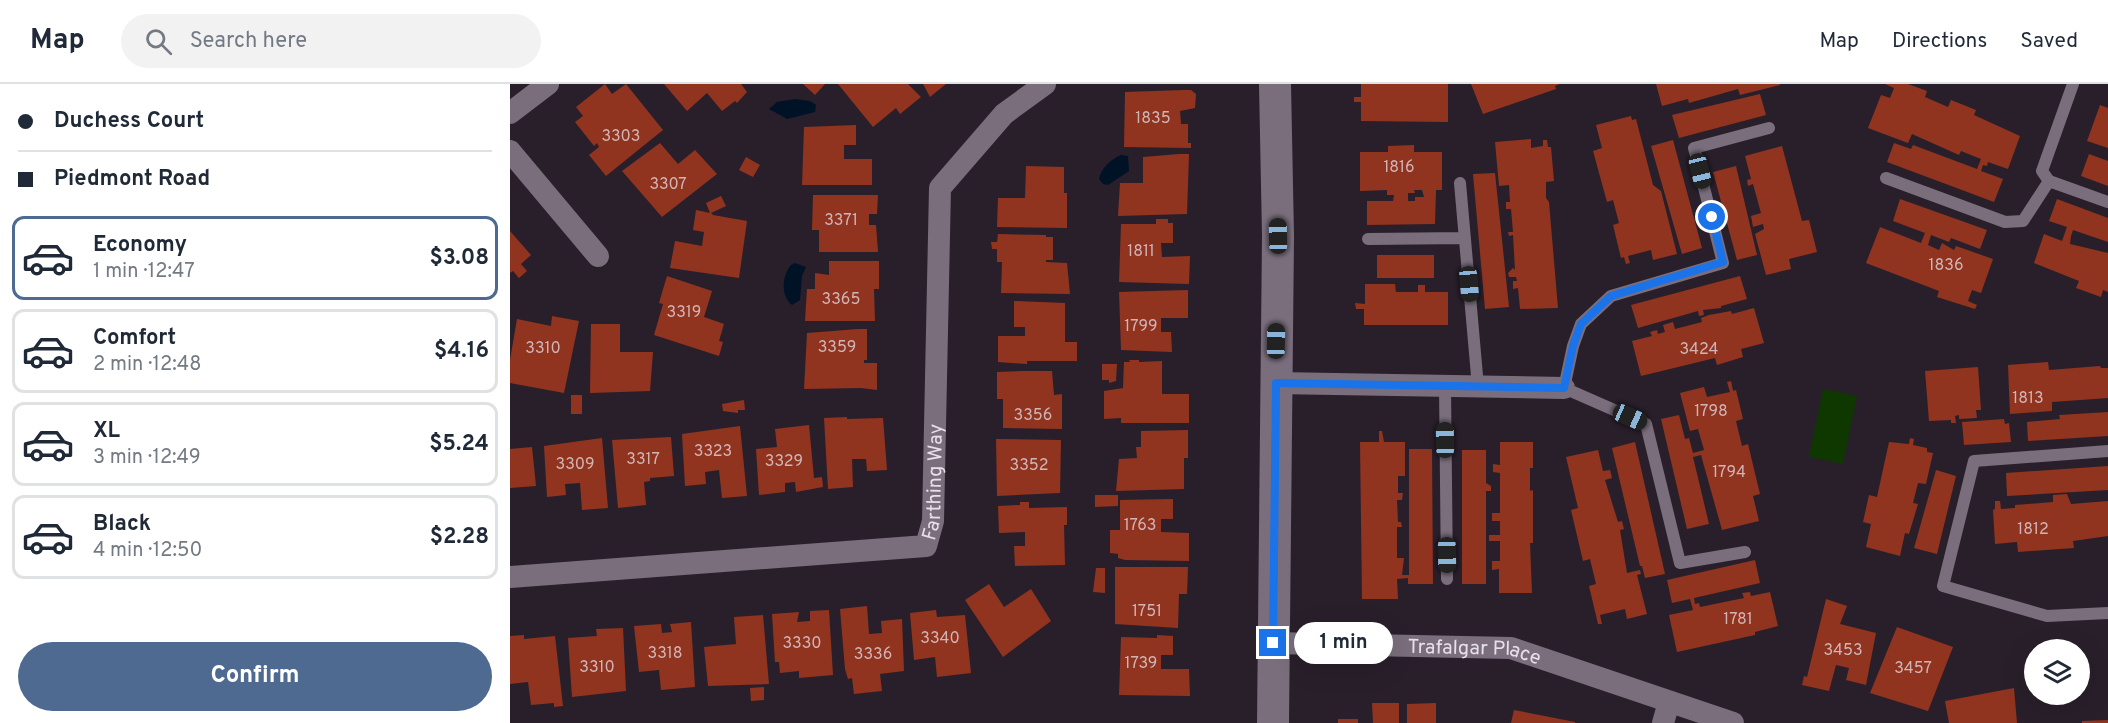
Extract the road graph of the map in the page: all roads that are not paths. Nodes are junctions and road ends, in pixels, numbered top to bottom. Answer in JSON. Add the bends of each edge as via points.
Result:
{"nodes":[{"id":1,"x":548,"y":84,"type":"edge"},
{"id":2,"x":1045,"y":84,"type":"edge"},
{"id":3,"x":1275,"y":84,"type":"edge"},
{"id":4,"x":2073,"y":84,"type":"edge"},
{"id":5,"x":510,"y":113,"type":"edge"},
{"id":6,"x":1769,"y":128,"type":"dead end"},
{"id":7,"x":510,"y":151,"type":"edge"},
{"id":8,"x":1886,"y":178,"type":"dead end"},
{"id":9,"x":2049,"y":181,"type":"junction"},
{"id":10,"x":1460,"y":183,"type":"dead end"},
{"id":11,"x":2108,"y":202,"type":"edge"},
{"id":12,"x":1368,"y":238,"type":"dead end"},
{"id":13,"x":1465,"y":238,"type":"junction"},
{"id":14,"x":598,"y":256,"type":"dead end"},
{"id":15,"x":1276,"y":383,"type":"junction"},
{"id":16,"x":1444,"y":386,"type":"junction"},
{"id":17,"x":1478,"y":387,"type":"junction"},
{"id":18,"x":1564,"y":388,"type":"junction"},
{"id":19,"x":2108,"y":451,"type":"edge"},
{"id":20,"x":1745,"y":552,"type":"dead end"},
{"id":21,"x":510,"y":577,"type":"edge"},
{"id":22,"x":1447,"y":579,"type":"dead end"},
{"id":23,"x":2108,"y":613,"type":"edge"},
{"id":24,"x":1273,"y":643,"type":"junction"},
{"id":25,"x":1666,"y":713,"type":"edge"},
{"id":26,"x":1273,"y":723,"type":"edge"},
{"id":27,"x":1733,"y":723,"type":"edge"}],
"edges":[{"from":1,"to":5,"type":"street"},
{"from":2,"to":21,"type":"street","name":"Farthing Way","via":[[1004,114],[940,188],[933,521],[926,546]]},
{"from":3,"to":15,"type":"main road"},
{"from":4,"to":9,"type":"lane","via":[[2042,171]]},
{"from":6,"to":18,"type":"lane","via":[[1694,148],[1723,262],[1611,296],[1581,324]]},
{"from":7,"to":14,"type":"street"},
{"from":8,"to":9,"type":"lane","via":[[2005,222],[2023,221]]},
{"from":9,"to":11,"type":"lane"},
{"from":10,"to":13,"type":"lane"},
{"from":12,"to":13,"type":"lane"},
{"from":13,"to":17,"type":"lane"},
{"from":15,"to":16,"type":"street"},
{"from":15,"to":24,"type":"main road"},
{"from":16,"to":17,"type":"street"},
{"from":16,"to":22,"type":"lane"},
{"from":17,"to":18,"type":"street"},
{"from":18,"to":20,"type":"lane","via":[[1646,424],[1680,563]]},
{"from":19,"to":23,"type":"lane","via":[[1974,461],[1943,586],[2047,616]]},
{"from":24,"to":25,"type":"street","name":"Trafalgar Place","via":[[1511,648]]},
{"from":24,"to":26,"type":"main road"},
{"from":25,"to":27,"type":"street","name":"Trafalgar Place"}]}
